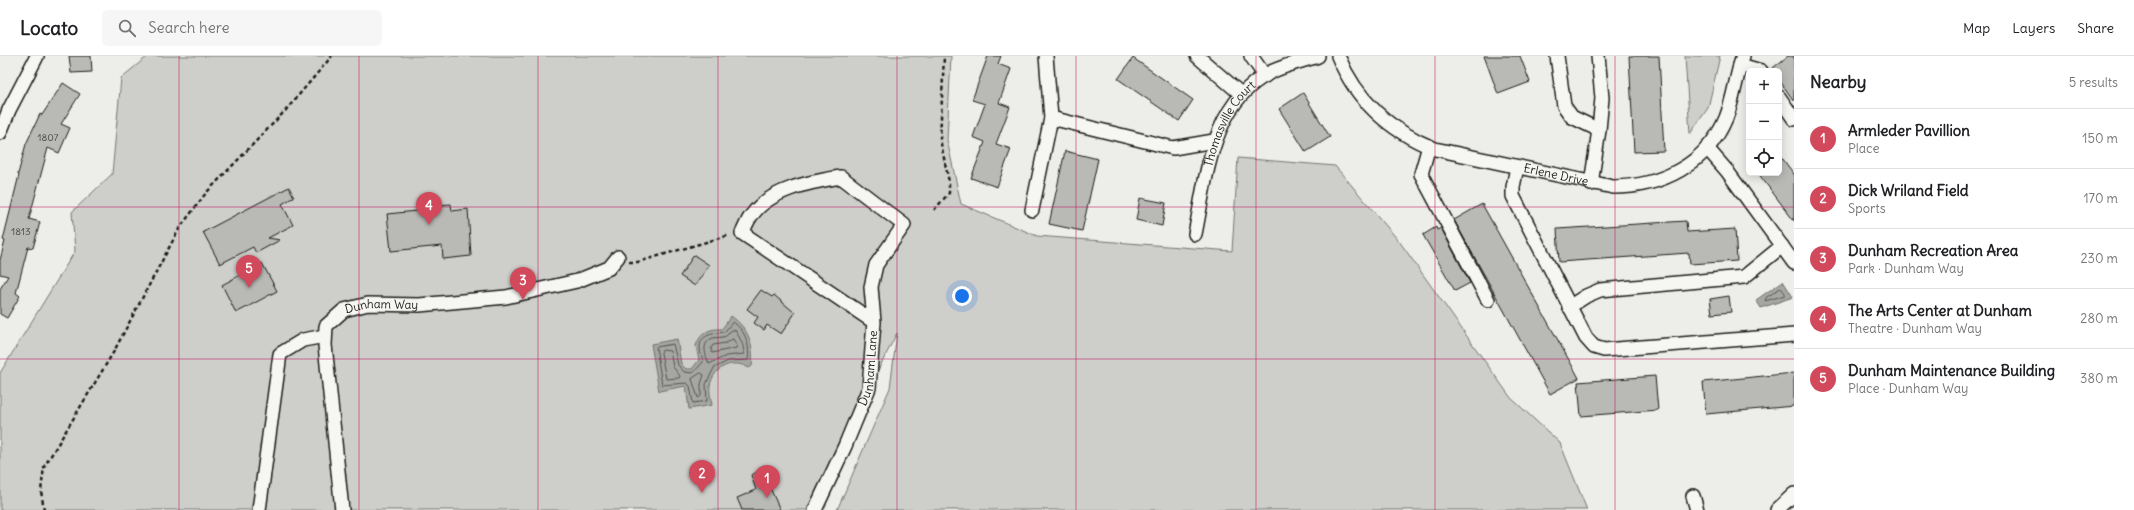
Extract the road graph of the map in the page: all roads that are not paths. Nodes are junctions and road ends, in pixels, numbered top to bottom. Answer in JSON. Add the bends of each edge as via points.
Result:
{"nodes":[{"id":1,"x":37,"y":56,"type":"edge"},
{"id":2,"x":1046,"y":56,"type":"edge"},
{"id":3,"x":1197,"y":56,"type":"edge"},
{"id":4,"x":1251,"y":56,"type":"edge"},
{"id":5,"x":1318,"y":56,"type":"edge"},
{"id":6,"x":1338,"y":56,"type":"edge"},
{"id":7,"x":1557,"y":56,"type":"edge"},
{"id":8,"x":1598,"y":56,"type":"edge"},
{"id":9,"x":1741,"y":60,"type":"edge"},
{"id":10,"x":1756,"y":68,"type":"edge"},
{"id":11,"x":1265,"y":76,"type":"junction"},
{"id":12,"x":1242,"y":94,"type":"junction"},
{"id":13,"x":1782,"y":101,"type":"edge"},
{"id":14,"x":1051,"y":118,"type":"junction"},
{"id":15,"x":1794,"y":119,"type":"edge"},
{"id":16,"x":1599,"y":130,"type":"junction"},
{"id":17,"x":0,"y":133,"type":"edge"},
{"id":18,"x":1214,"y":141,"type":"junction"},
{"id":19,"x":1429,"y":146,"type":"junction"},
{"id":20,"x":1707,"y":148,"type":"junction"},
{"id":21,"x":1517,"y":167,"type":"junction"},
{"id":22,"x":1591,"y":184,"type":"junction"},
{"id":23,"x":1032,"y":210,"type":"dead end"},
{"id":24,"x":1195,"y":234,"type":"dead end"},
{"id":25,"x":1782,"y":246,"type":"junction"},
{"id":26,"x":618,"y":257,"type":"road end"},
{"id":27,"x":1794,"y":263,"type":"edge"},
{"id":28,"x":1488,"y":300,"type":"dead end"},
{"id":29,"x":1570,"y":307,"type":"junction"},
{"id":30,"x":874,"y":322,"type":"junction"},
{"id":31,"x":1794,"y":335,"type":"edge"},
{"id":32,"x":325,"y":336,"type":"junction"},
{"id":33,"x":1794,"y":494,"type":"edge"},
{"id":34,"x":1693,"y":496,"type":"dead end"},
{"id":35,"x":259,"y":510,"type":"edge"},
{"id":36,"x":342,"y":510,"type":"edge"},
{"id":37,"x":815,"y":510,"type":"edge"},
{"id":38,"x":1697,"y":510,"type":"edge"},
{"id":39,"x":1777,"y":510,"type":"edge"}],
"edges":[{"from":1,"to":17,"type":"street"},
{"from":2,"to":14,"type":"street"},
{"from":3,"to":12,"type":"street"},
{"from":4,"to":11,"type":"street"},
{"from":5,"to":11,"type":"street","name":"Thomasville Court","via":[[1281,67]]},
{"from":6,"to":19,"type":"street","name":"Erlene Drive","via":[[1355,90],[1370,108],[1403,134]]},
{"from":7,"to":16,"type":"street","via":[[1564,106],[1572,117]]},
{"from":8,"to":16,"type":"street","via":[[1602,98]]},
{"from":9,"to":10,"type":"street"},
{"from":9,"to":20,"type":"street","name":"Erlene Drive","via":[[1726,119]]},
{"from":11,"to":12,"type":"street","name":"Thomasville Court"},
{"from":12,"to":18,"type":"street","name":"Thomasville Court","via":[[1230,109]]},
{"from":13,"to":15,"type":"street"},
{"from":14,"to":18,"type":"street","via":[[1173,148]]},
{"from":14,"to":23,"type":"street"},
{"from":16,"to":22,"type":"street"},
{"from":18,"to":24,"type":"street","name":"Thomasville Court"},
{"from":19,"to":21,"type":"street","name":"Erlene Drive"},
{"from":19,"to":28,"type":"street","via":[[1421,174]]},
{"from":20,"to":22,"type":"street","name":"Erlene Drive","via":[[1680,171],[1648,184],[1613,187]]},
{"from":20,"to":25,"type":"street"},
{"from":21,"to":22,"type":"street","name":"Erlene Drive"},
{"from":21,"to":29,"type":"street","via":[[1513,196]]},
{"from":25,"to":27,"type":"street"},
{"from":25,"to":29,"type":"street","via":[[1744,277],[1600,290]]},
{"from":26,"to":32,"type":"street","name":"Dunham Way","via":[[609,268],[577,281],[506,297],[419,305],[368,304],[344,310],[326,326]]},
{"from":29,"to":31,"type":"street","via":[[1586,338],[1594,347],[1604,350]]},
{"from":30,"to":30,"type":"street","name":"Dunham Lane","via":[[871,287],[876,265],[904,225],[840,177],[811,182],[773,196],[751,216],[742,233]]},
{"from":30,"to":37,"type":"street","name":"Dunham Lane","via":[[869,388]]},
{"from":32,"to":35,"type":"street","via":[[303,340],[280,354]]},
{"from":32,"to":36,"type":"street"},
{"from":33,"to":39,"type":"street"},
{"from":34,"to":38,"type":"street"}]}
